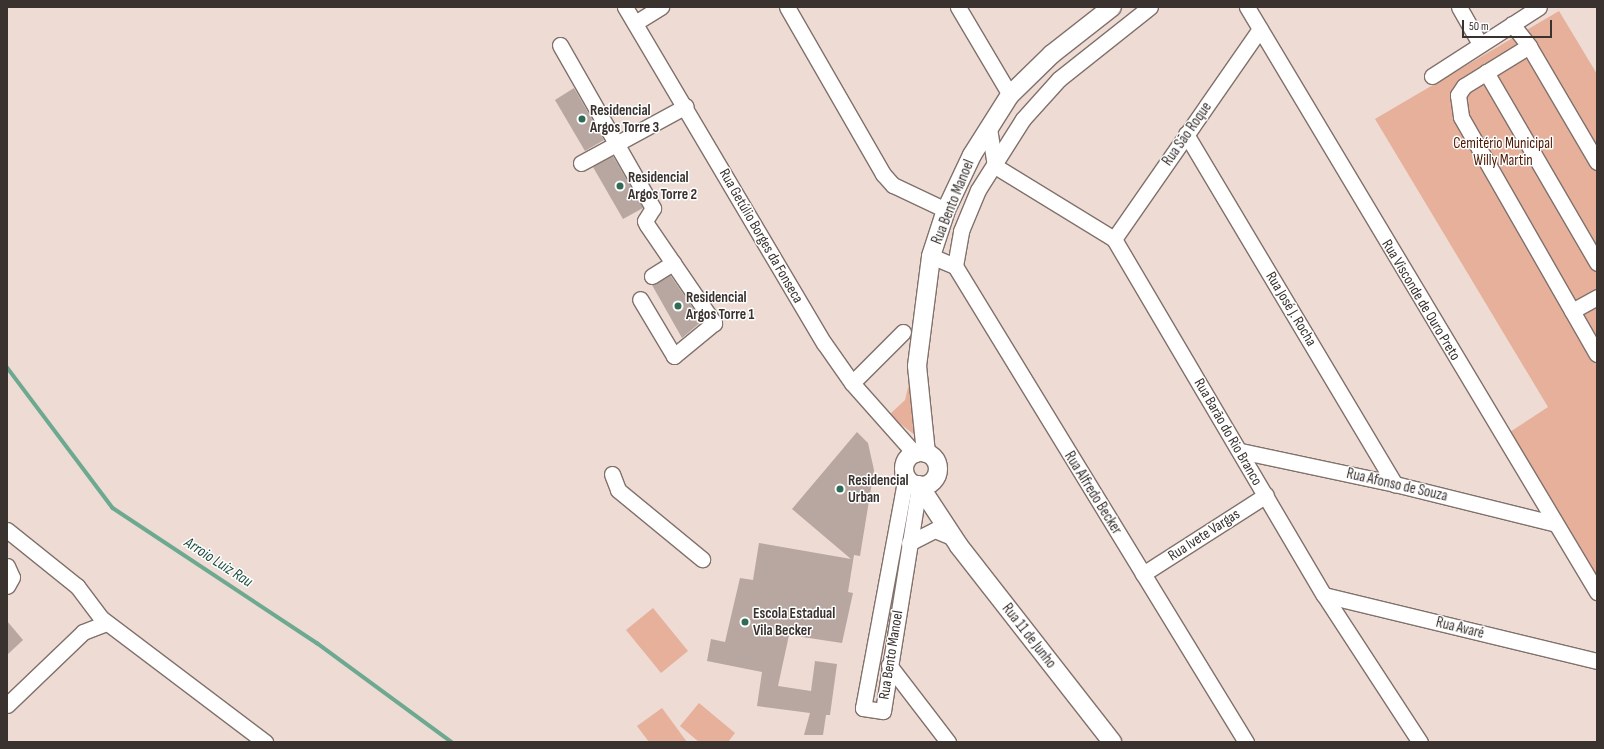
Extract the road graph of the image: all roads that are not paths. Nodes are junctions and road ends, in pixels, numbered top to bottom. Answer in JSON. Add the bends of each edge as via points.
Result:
{"nodes":[{"id":1,"x":625,"y":7,"type":"edge"},
{"id":2,"x":661,"y":7,"type":"edge"},
{"id":3,"x":787,"y":7,"type":"edge"},
{"id":4,"x":958,"y":7,"type":"edge"},
{"id":5,"x":1112,"y":7,"type":"edge"},
{"id":6,"x":1150,"y":7,"type":"edge"},
{"id":7,"x":1247,"y":7,"type":"edge"},
{"id":8,"x":1459,"y":7,"type":"edge"},
{"id":9,"x":1539,"y":7,"type":"edge"},
{"id":10,"x":635,"y":23,"type":"junction"},
{"id":11,"x":1512,"y":24,"type":"junction"},
{"id":12,"x":1260,"y":29,"type":"junction"},
{"id":13,"x":1480,"y":44,"type":"junction"},
{"id":14,"x":560,"y":45,"type":"dead end"},
{"id":15,"x":1529,"y":46,"type":"junction"},
{"id":16,"x":1486,"y":72,"type":"junction"},
{"id":17,"x":1432,"y":76,"type":"dead end"},
{"id":18,"x":1010,"y":96,"type":"junction"},
{"id":19,"x":686,"y":106,"type":"junction"},
{"id":20,"x":989,"y":128,"type":"junction"},
{"id":21,"x":1186,"y":134,"type":"junction"},
{"id":22,"x":618,"y":143,"type":"junction"},
{"id":23,"x":1597,"y":162,"type":"edge"},
{"id":24,"x":581,"y":163,"type":"dead end"},
{"id":25,"x":995,"y":166,"type":"junction"},
{"id":26,"x":946,"y":210,"type":"junction"},
{"id":27,"x":1114,"y":239,"type":"junction"},
{"id":28,"x":931,"y":256,"type":"junction"},
{"id":29,"x":673,"y":263,"type":"junction"},
{"id":30,"x":1597,"y":263,"type":"edge"},
{"id":31,"x":955,"y":266,"type":"junction"},
{"id":32,"x":652,"y":276,"type":"dead end"},
{"id":33,"x":1597,"y":297,"type":"edge"},
{"id":34,"x":640,"y":299,"type":"dead end"},
{"id":35,"x":1572,"y":311,"type":"junction"},
{"id":36,"x":903,"y":332,"type":"dead end"},
{"id":37,"x":1597,"y":354,"type":"edge"},
{"id":38,"x":852,"y":383,"type":"junction"},
{"id":39,"x":1240,"y":451,"type":"junction"},
{"id":40,"x":920,"y":453,"type":"junction"},
{"id":41,"x":612,"y":474,"type":"dead end"},
{"id":42,"x":919,"y":481,"type":"junction"},
{"id":43,"x":1396,"y":484,"type":"junction"},
{"id":44,"x":1266,"y":495,"type":"junction"},
{"id":45,"x":1553,"y":523,"type":"junction"},
{"id":46,"x":950,"y":533,"type":"junction"},
{"id":47,"x":9,"y":536,"type":"edge"},
{"id":48,"x":909,"y":543,"type":"junction"},
{"id":49,"x":702,"y":560,"type":"dead end"},
{"id":50,"x":7,"y":566,"type":"edge"},
{"id":51,"x":1143,"y":574,"type":"junction"},
{"id":52,"x":7,"y":586,"type":"edge"},
{"id":53,"x":1597,"y":592,"type":"edge"},
{"id":54,"x":1324,"y":595,"type":"junction"},
{"id":55,"x":106,"y":623,"type":"junction"},
{"id":56,"x":1597,"y":661,"type":"edge"},
{"id":57,"x":889,"y":665,"type":"junction"},
{"id":58,"x":7,"y":705,"type":"edge"},
{"id":59,"x":265,"y":742,"type":"edge"},
{"id":60,"x":948,"y":742,"type":"edge"},
{"id":61,"x":1112,"y":742,"type":"edge"},
{"id":62,"x":1246,"y":742,"type":"edge"},
{"id":63,"x":1420,"y":742,"type":"edge"}],
"edges":[{"from":1,"to":10,"type":"street","name":"Rua Getúlio Borges da Fonseca"},
{"from":2,"to":10,"type":"street"},
{"from":3,"to":26,"type":"street","via":[[883,174],[894,185]]},
{"from":4,"to":18,"type":"street"},
{"from":5,"to":18,"type":"main road","name":"Rua Bento Manoel","via":[[1052,54]]},
{"from":6,"to":25,"type":"street","via":[[1059,79],[1023,119]]},
{"from":7,"to":12,"type":"street","name":"Rua Visconde de Ouro Preto"},
{"from":8,"to":13,"type":"street"},
{"from":9,"to":11,"type":"street"},
{"from":10,"to":19,"type":"street","name":"Rua Getúlio Borges da Fonseca"},
{"from":11,"to":13,"type":"street"},
{"from":11,"to":15,"type":"street"},
{"from":12,"to":21,"type":"street","name":"Rua São Roque"},
{"from":12,"to":45,"type":"street","name":"Rua Visconde de Ouro Preto"},
{"from":13,"to":17,"type":"street"},
{"from":14,"to":22,"type":"street"},
{"from":15,"to":16,"type":"street"},
{"from":15,"to":23,"type":"street"},
{"from":16,"to":30,"type":"street"},
{"from":16,"to":35,"type":"street","via":[[1464,86],[1458,95],[1461,117]]},
{"from":18,"to":20,"type":"main road","name":"Rua Bento Manoel"},
{"from":19,"to":22,"type":"street"},
{"from":19,"to":38,"type":"street","name":"Rua Getúlio Borges da Fonseca","via":[[824,343]]},
{"from":20,"to":25,"type":"street"},
{"from":20,"to":26,"type":"main road","name":"Rua Bento Manoel","via":[[972,155]]},
{"from":21,"to":27,"type":"street","name":"Rua São Roque"},
{"from":21,"to":43,"type":"street","name":"Rua José J. Rocha"},
{"from":22,"to":24,"type":"street"},
{"from":22,"to":29,"type":"street","via":[[653,208],[645,221]]},
{"from":25,"to":27,"type":"street","name":"Rua Barão do Rio Branco"},
{"from":25,"to":31,"type":"street","via":[[978,190],[961,231]]},
{"from":26,"to":28,"type":"main road","name":"Rua Bento Manoel"},
{"from":27,"to":39,"type":"street","name":"Rua Barão do Rio Branco"},
{"from":28,"to":31,"type":"street"},
{"from":28,"to":40,"type":"main road","name":"Rua Bento Manoel","via":[[918,366]]},
{"from":29,"to":32,"type":"street"},
{"from":29,"to":34,"type":"street","via":[[714,322],[674,356]]},
{"from":31,"to":51,"type":"street","name":"Rua Alfredo Becker"},
{"from":33,"to":35,"type":"street"},
{"from":35,"to":37,"type":"street"},
{"from":36,"to":38,"type":"street"},
{"from":38,"to":40,"type":"street","name":"Rua Getúlio Borges da Fonseca"},
{"from":39,"to":43,"type":"street","name":"Rua Afonso de Souza"},
{"from":39,"to":44,"type":"street","name":"Rua Barão do Rio Branco"},
{"from":40,"to":42,"type":"main road","via":[[907,461]]},
{"from":40,"to":42,"type":"main road","via":[[937,464],[937,475]]},
{"from":41,"to":49,"type":"street","via":[[618,490]]},
{"from":42,"to":46,"type":"main road","name":"Rua 11 de Junho"},
{"from":42,"to":48,"type":"street","name":"Rua Bento Manoel"},
{"from":42,"to":57,"type":"street","name":"Rua Bento Manoel","via":[[884,591],[863,708],[883,711]]},
{"from":43,"to":45,"type":"street","name":"Rua Afonso de Souza"},
{"from":44,"to":51,"type":"street","name":"Rua Ivete Vargas"},
{"from":44,"to":54,"type":"street","name":"Rua Barão do Rio Branco"},
{"from":45,"to":53,"type":"street","name":"Rua Visconde de Ouro Preto"},
{"from":46,"to":48,"type":"street","via":[[935,530]]},
{"from":46,"to":61,"type":"main road","name":"Rua 11 de Junho"},
{"from":47,"to":55,"type":"street","via":[[76,586]]},
{"from":48,"to":57,"type":"street","name":"Rua Bento Manoel"},
{"from":50,"to":52,"type":"street","via":[[12,577]]},
{"from":51,"to":62,"type":"street","name":"Rua Alfredo Becker"},
{"from":54,"to":56,"type":"street","name":"Rua Avaré"},
{"from":54,"to":63,"type":"street","name":"Rua Barão do Rio Branco"},
{"from":55,"to":58,"type":"street","via":[[83,632]]},
{"from":55,"to":59,"type":"street"},
{"from":57,"to":60,"type":"street"}]}
